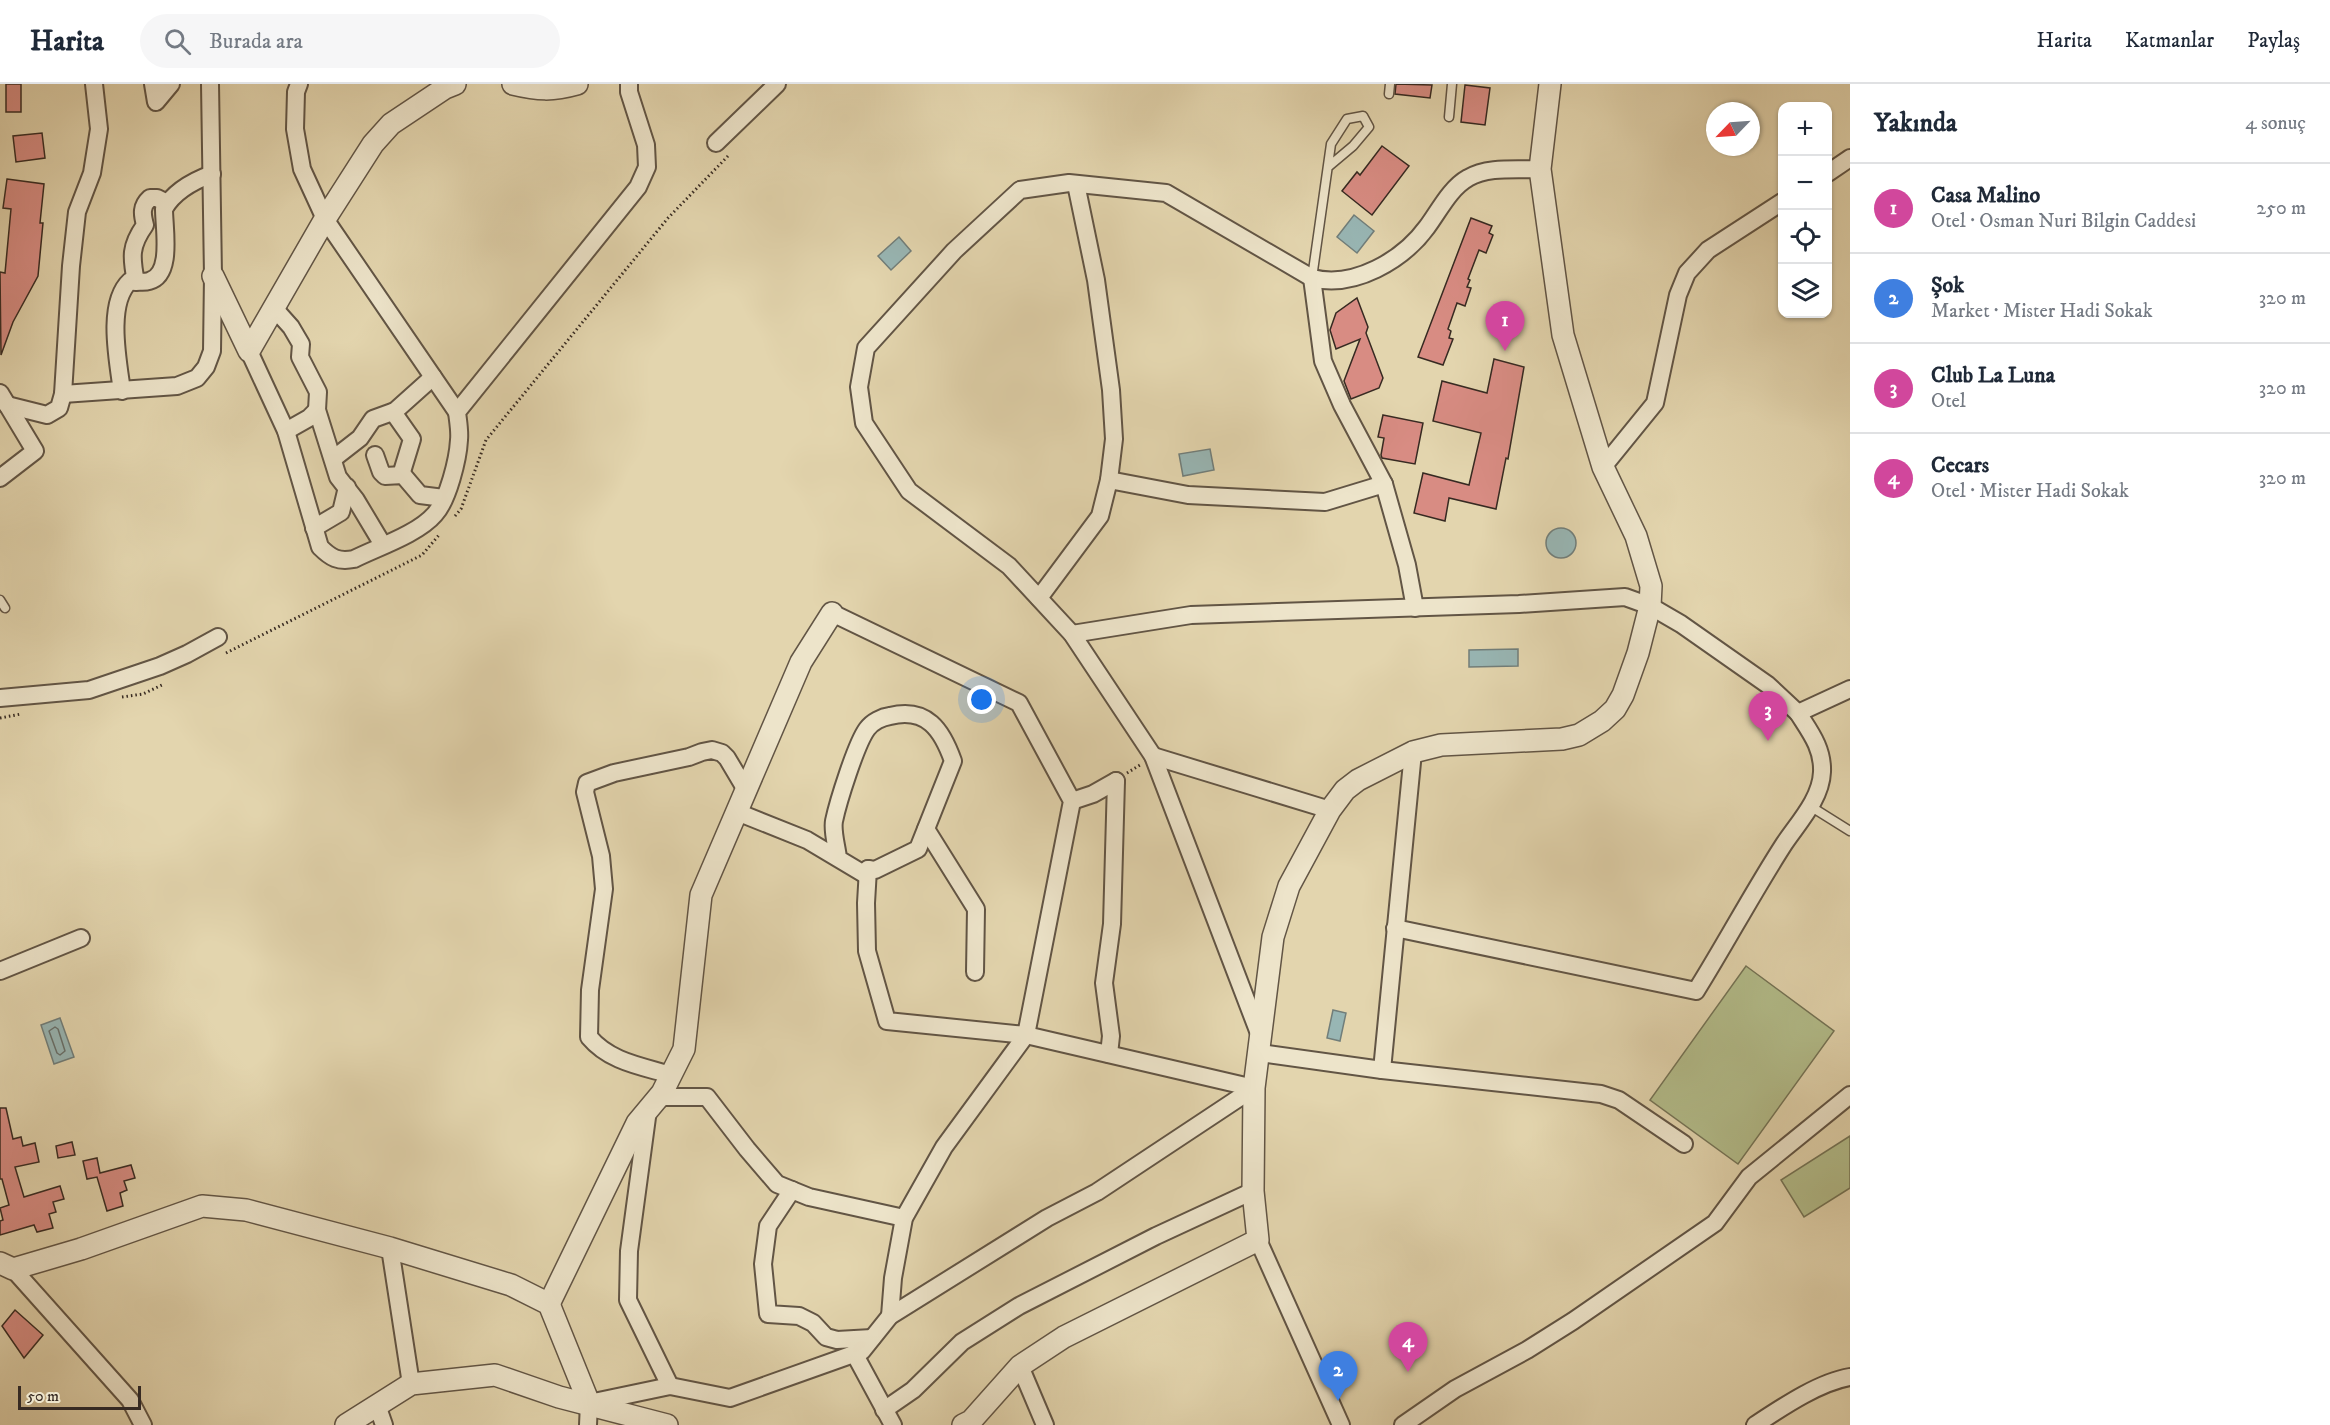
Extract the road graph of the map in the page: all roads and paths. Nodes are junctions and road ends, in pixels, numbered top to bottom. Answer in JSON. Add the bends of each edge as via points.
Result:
{"nodes":[{"id":1,"x":94,"y":84,"type":"edge"},
{"id":2,"x":153,"y":84,"type":"edge"},
{"id":3,"x":171,"y":84,"type":"edge"},
{"id":4,"x":210,"y":84,"type":"edge"},
{"id":5,"x":299,"y":84,"type":"edge"},
{"id":6,"x":455,"y":84,"type":"edge"},
{"id":7,"x":513,"y":84,"type":"edge"},
{"id":8,"x":577,"y":84,"type":"edge"},
{"id":9,"x":629,"y":84,"type":"edge"},
{"id":10,"x":777,"y":84,"type":"edge"},
{"id":11,"x":1390,"y":84,"type":"edge"},
{"id":12,"x":1452,"y":84,"type":"edge"},
{"id":13,"x":1550,"y":84,"type":"edge"},
{"id":14,"x":1389,"y":94,"type":"dead end"},
{"id":15,"x":1449,"y":117,"type":"dead end"},
{"id":16,"x":716,"y":143,"type":"dead end"},
{"id":17,"x":733,"y":151,"type":"dead end"},
{"id":18,"x":1850,"y":158,"type":"edge"},
{"id":19,"x":1328,"y":167,"type":"junction"},
{"id":20,"x":1540,"y":169,"type":"junction"},
{"id":21,"x":1832,"y":170,"type":"edge"},
{"id":22,"x":212,"y":174,"type":"junction"},
{"id":23,"x":1076,"y":184,"type":"junction"},
{"id":24,"x":167,"y":203,"type":"junction"},
{"id":25,"x":1778,"y":205,"type":"edge"},
{"id":26,"x":325,"y":219,"type":"junction"},
{"id":27,"x":213,"y":276,"type":"junction"},
{"id":28,"x":1312,"y":278,"type":"junction"},
{"id":29,"x":136,"y":282,"type":"junction"},
{"id":30,"x":274,"y":308,"type":"junction"},
{"id":31,"x":249,"y":351,"type":"junction"},
{"id":32,"x":433,"y":377,"type":"junction"},
{"id":33,"x":122,"y":391,"type":"junction"},
{"id":34,"x":63,"y":394,"type":"junction"},
{"id":35,"x":4,"y":399,"type":"edge"},
{"id":36,"x":317,"y":410,"type":"junction"},
{"id":37,"x":393,"y":412,"type":"junction"},
{"id":38,"x":457,"y":412,"type":"junction"},
{"id":39,"x":286,"y":431,"type":"junction"},
{"id":40,"x":375,"y":455,"type":"dead end"},
{"id":41,"x":333,"y":459,"type":"junction"},
{"id":42,"x":1603,"y":467,"type":"junction"},
{"id":43,"x":401,"y":475,"type":"junction"},
{"id":44,"x":0,"y":478,"type":"edge"},
{"id":45,"x":1109,"y":480,"type":"junction"},
{"id":46,"x":1384,"y":484,"type":"junction"},
{"id":47,"x":347,"y":488,"type":"junction"},
{"id":48,"x":444,"y":498,"type":"junction"},
{"id":49,"x":451,"y":520,"type":"dead end"},
{"id":50,"x":314,"y":528,"type":"junction"},
{"id":51,"x":444,"y":529,"type":"dead end"},
{"id":52,"x":383,"y":544,"type":"junction"},
{"id":53,"x":1039,"y":598,"type":"junction"},
{"id":54,"x":1650,"y":606,"type":"junction"},
{"id":55,"x":1415,"y":608,"type":"junction"},
{"id":56,"x":831,"y":613,"type":"joint"},
{"id":57,"x":1072,"y":634,"type":"junction"},
{"id":58,"x":218,"y":637,"type":"dead end"},
{"id":59,"x":226,"y":653,"type":"dead end"},
{"id":60,"x":164,"y":684,"type":"dead end"},
{"id":61,"x":1850,"y":689,"type":"edge"},
{"id":62,"x":0,"y":698,"type":"edge"},
{"id":63,"x":121,"y":698,"type":"dead end"},
{"id":64,"x":1798,"y":713,"type":"junction"},
{"id":65,"x":22,"y":714,"type":"dead end"},
{"id":66,"x":0,"y":718,"type":"edge"},
{"id":67,"x":1413,"y":752,"type":"junction"},
{"id":68,"x":1153,"y":756,"type":"junction"},
{"id":69,"x":1116,"y":781,"type":"junction"},
{"id":70,"x":746,"y":790,"type":"junction"},
{"id":71,"x":1071,"y":801,"type":"junction"},
{"id":72,"x":1810,"y":806,"type":"junction"},
{"id":73,"x":1330,"y":810,"type":"junction"},
{"id":74,"x":737,"y":812,"type":"junction"},
{"id":75,"x":926,"y":830,"type":"junction"},
{"id":76,"x":1850,"y":831,"type":"edge"},
{"id":77,"x":838,"y":858,"type":"junction"},
{"id":78,"x":868,"y":869,"type":"junction"},
{"id":79,"x":1395,"y":928,"type":"junction"},
{"id":80,"x":81,"y":938,"type":"dead end"},
{"id":81,"x":0,"y":971,"type":"edge"},
{"id":82,"x":975,"y":972,"type":"dead end"},
{"id":83,"x":1026,"y":1035,"type":"junction"},
{"id":84,"x":1260,"y":1045,"type":"junction"},
{"id":85,"x":1109,"y":1054,"type":"junction"},
{"id":86,"x":1382,"y":1070,"type":"junction"},
{"id":87,"x":671,"y":1075,"type":"junction"},
{"id":88,"x":1254,"y":1088,"type":"junction"},
{"id":89,"x":1850,"y":1095,"type":"edge"},
{"id":90,"x":653,"y":1105,"type":"junction"},
{"id":91,"x":1684,"y":1144,"type":"dead end"},
{"id":92,"x":792,"y":1190,"type":"junction"},
{"id":93,"x":1253,"y":1191,"type":"junction"},
{"id":94,"x":904,"y":1218,"type":"junction"},
{"id":95,"x":1258,"y":1240,"type":"junction"},
{"id":96,"x":390,"y":1248,"type":"junction"},
{"id":97,"x":6,"y":1266,"type":"edge"},
{"id":98,"x":549,"y":1304,"type":"junction"},
{"id":99,"x":890,"y":1316,"type":"junction"},
{"id":100,"x":872,"y":1338,"type":"junction"},
{"id":101,"x":854,"y":1353,"type":"junction"},
{"id":102,"x":1020,"y":1366,"type":"junction"},
{"id":103,"x":1850,"y":1377,"type":"edge"},
{"id":104,"x":411,"y":1384,"type":"junction"},
{"id":105,"x":670,"y":1386,"type":"junction"},
{"id":106,"x":589,"y":1403,"type":"junction"},
{"id":107,"x":377,"y":1405,"type":"junction"},
{"id":108,"x":884,"y":1410,"type":"junction"},
{"id":109,"x":143,"y":1425,"type":"edge"},
{"id":110,"x":346,"y":1425,"type":"edge"},
{"id":111,"x":384,"y":1425,"type":"edge"},
{"id":112,"x":588,"y":1425,"type":"edge"},
{"id":113,"x":667,"y":1425,"type":"edge"},
{"id":114,"x":893,"y":1425,"type":"edge"},
{"id":115,"x":963,"y":1425,"type":"edge"},
{"id":116,"x":1045,"y":1425,"type":"edge"},
{"id":117,"x":1341,"y":1425,"type":"edge"},
{"id":118,"x":1403,"y":1425,"type":"edge"},
{"id":119,"x":1755,"y":1425,"type":"edge"}],
"edges":[{"from":1,"to":34,"type":"street","via":[[99,129],[92,173],[77,212]]},
{"from":2,"to":3,"type":"street","via":[[156,102]]},
{"from":4,"to":22,"type":"street"},
{"from":5,"to":26,"type":"street","via":[[295,129],[302,169]]},
{"from":6,"to":26,"type":"street","via":[[391,124],[373,144]]},
{"from":7,"to":8,"type":"street","via":[[540,90]]},
{"from":9,"to":38,"type":"street","via":[[646,145],[647,167],[638,187]]},
{"from":10,"to":16,"type":"street"},
{"from":11,"to":14,"type":"lane"},
{"from":12,"to":15,"type":"lane"},
{"from":13,"to":20,"type":"street"},
{"from":17,"to":49,"type":"path","via":[[668,218],[486,440],[461,509]]},
{"from":18,"to":21,"type":"street"},
{"from":19,"to":19,"type":"lane","via":[[1331,144],[1347,119],[1363,116],[1369,127]]},
{"from":19,"to":28,"type":"lane"},
{"from":20,"to":28,"type":"street","via":[[1481,172],[1467,178],[1401,255],[1353,277],[1324,281]]},
{"from":20,"to":42,"type":"street","via":[[1563,335]]},
{"from":22,"to":24,"type":"street","via":[[191,182]]},
{"from":22,"to":27,"type":"street"},
{"from":23,"to":28,"type":"street","via":[[1166,193]]},
{"from":23,"to":45,"type":"street","via":[[1111,390],[1114,439]]},
{"from":23,"to":53,"type":"street","via":[[1020,190],[954,251],[866,348],[859,387],[864,423],[909,491],[1009,566]]},
{"from":24,"to":29,"type":"street","via":[[165,266],[160,276]]},
{"from":24,"to":29,"type":"street","via":[[157,198],[145,202],[142,213],[146,225],[132,252]]},
{"from":25,"to":42,"type":"street","via":[[1708,250],[1687,273],[1678,295],[1655,403]]},
{"from":26,"to":30,"type":"street"},
{"from":26,"to":32,"type":"street"},
{"from":27,"to":31,"type":"street"},
{"from":27,"to":33,"type":"street","via":[[212,351],[207,367],[196,378],[177,386]]},
{"from":28,"to":46,"type":"street","via":[[1323,361]]},
{"from":29,"to":33,"type":"street","via":[[130,281],[123,287],[117,302],[116,344]]},
{"from":30,"to":31,"type":"street"},
{"from":30,"to":36,"type":"street","via":[[301,344],[300,357],[318,392]]},
{"from":31,"to":39,"type":"street"},
{"from":32,"to":37,"type":"street"},
{"from":32,"to":38,"type":"street"},
{"from":33,"to":34,"type":"street"},
{"from":34,"to":35,"type":"street","via":[[59,408],[47,415]]},
{"from":35,"to":44,"type":"street","via":[[35,451]]},
{"from":36,"to":39,"type":"street"},
{"from":36,"to":41,"type":"street"},
{"from":37,"to":41,"type":"street","via":[[373,419],[360,438]]},
{"from":37,"to":43,"type":"street","via":[[412,439]]},
{"from":38,"to":48,"type":"street","via":[[459,440]]},
{"from":39,"to":50,"type":"street"},
{"from":40,"to":43,"type":"street","via":[[385,476]]},
{"from":41,"to":47,"type":"street","via":[[338,477]]},
{"from":42,"to":54,"type":"street","via":[[1636,536],[1651,586]]},
{"from":43,"to":48,"type":"street","via":[[420,495]]},
{"from":45,"to":46,"type":"street","via":[[1188,495],[1325,502]]},
{"from":45,"to":53,"type":"street","via":[[1100,516]]},
{"from":46,"to":55,"type":"street"},
{"from":47,"to":50,"type":"street","via":[[341,512]]},
{"from":47,"to":52,"type":"street"},
{"from":48,"to":52,"type":"street","via":[[435,514],[420,526]]},
{"from":50,"to":52,"type":"street","via":[[320,547],[342,561]]},
{"from":51,"to":59,"type":"path","via":[[423,555]]},
{"from":53,"to":57,"type":"street"},
{"from":54,"to":55,"type":"street","via":[[1624,597],[1609,597]]},
{"from":54,"to":64,"type":"street","via":[[1768,685]]},
{"from":54,"to":67,"type":"street","via":[[1623,695],[1602,721],[1579,735],[1562,739],[1442,745]]},
{"from":55,"to":57,"type":"street","via":[[1191,615]]},
{"from":56,"to":70,"type":"street","via":[[801,662]]},
{"from":56,"to":71,"type":"street","via":[[1019,703]]},
{"from":57,"to":68,"type":"street"},
{"from":58,"to":62,"type":"street","via":[[160,666],[89,690]]},
{"from":60,"to":63,"type":"path","via":[[143,694]]},
{"from":61,"to":64,"type":"street"},
{"from":64,"to":72,"type":"street","via":[[1817,742],[1822,759],[1822,775]]},
{"from":65,"to":66,"type":"path"},
{"from":67,"to":73,"type":"street","via":[[1358,780]]},
{"from":67,"to":79,"type":"street"},
{"from":68,"to":69,"type":"path"},
{"from":68,"to":73,"type":"street"},
{"from":68,"to":84,"type":"street"},
{"from":69,"to":71,"type":"street"},
{"from":69,"to":85,"type":"street","via":[[1112,924],[1104,983],[1112,1036]]},
{"from":70,"to":74,"type":"street"},
{"from":70,"to":87,"type":"street","via":[[727,758],[712,750],[587,783],[585,792],[601,856],[604,889],[590,990],[589,1037],[608,1054]]},
{"from":71,"to":83,"type":"street"},
{"from":72,"to":76,"type":"lane"},
{"from":72,"to":79,"type":"street","via":[[1696,991]]},
{"from":73,"to":84,"type":"street","via":[[1289,886],[1273,937]]},
{"from":74,"to":77,"type":"street","via":[[807,840]]},
{"from":74,"to":87,"type":"street","via":[[701,895],[684,1049]]},
{"from":75,"to":77,"type":"street","via":[[953,761],[948,747],[941,733],[917,714],[883,717],[868,727],[856,752],[834,824]]},
{"from":75,"to":78,"type":"street","via":[[918,849],[875,870]]},
{"from":75,"to":82,"type":"street","via":[[976,909]]},
{"from":77,"to":78,"type":"street","via":[[864,874]]},
{"from":78,"to":83,"type":"street","via":[[867,951],[887,1021]]},
{"from":79,"to":86,"type":"street"},
{"from":80,"to":81,"type":"street"},
{"from":83,"to":85,"type":"street"},
{"from":83,"to":94,"type":"street","via":[[944,1147]]},
{"from":84,"to":86,"type":"street"},
{"from":84,"to":88,"type":"street"},
{"from":85,"to":88,"type":"street"},
{"from":86,"to":91,"type":"street","via":[[1601,1094],[1619,1100]]},
{"from":87,"to":90,"type":"street"},
{"from":88,"to":93,"type":"street"},
{"from":88,"to":99,"type":"street","via":[[1097,1192],[1047,1218]]},
{"from":89,"to":118,"type":"street","via":[[1749,1177],[1715,1223],[1573,1321],[1455,1389]]},
{"from":90,"to":92,"type":"street","via":[[665,1097],[707,1097],[777,1184]]},
{"from":90,"to":98,"type":"street","via":[[637,1123]]},
{"from":90,"to":105,"type":"street","via":[[629,1251],[628,1300]]},
{"from":92,"to":94,"type":"street"},
{"from":92,"to":100,"type":"street","via":[[768,1226],[763,1264],[768,1314],[799,1316],[813,1323],[826,1337],[837,1340]]},
{"from":93,"to":95,"type":"street"},
{"from":93,"to":108,"type":"street","via":[[1019,1306],[962,1342],[913,1390]]},
{"from":94,"to":99,"type":"street"},
{"from":95,"to":102,"type":"street","via":[[1064,1337]]},
{"from":95,"to":117,"type":"street"},
{"from":96,"to":97,"type":"street","via":[[246,1210],[202,1206],[81,1249]]},
{"from":96,"to":98,"type":"street","via":[[511,1285]]},
{"from":96,"to":104,"type":"street"},
{"from":97,"to":109,"type":"street","via":[[130,1400]]},
{"from":98,"to":106,"type":"street"},
{"from":99,"to":100,"type":"street"},
{"from":100,"to":101,"type":"street","via":[[862,1351]]},
{"from":101,"to":105,"type":"street","via":[[730,1398]]},
{"from":101,"to":108,"type":"street"},
{"from":102,"to":115,"type":"street"},
{"from":102,"to":116,"type":"street"},
{"from":103,"to":119,"type":"street","via":[[1804,1395]]},
{"from":104,"to":106,"type":"street","via":[[495,1375]]},
{"from":104,"to":107,"type":"street"},
{"from":105,"to":106,"type":"street"},
{"from":106,"to":112,"type":"street"},
{"from":106,"to":113,"type":"street"},
{"from":107,"to":110,"type":"street"},
{"from":107,"to":111,"type":"street"},
{"from":108,"to":114,"type":"street"}]}
